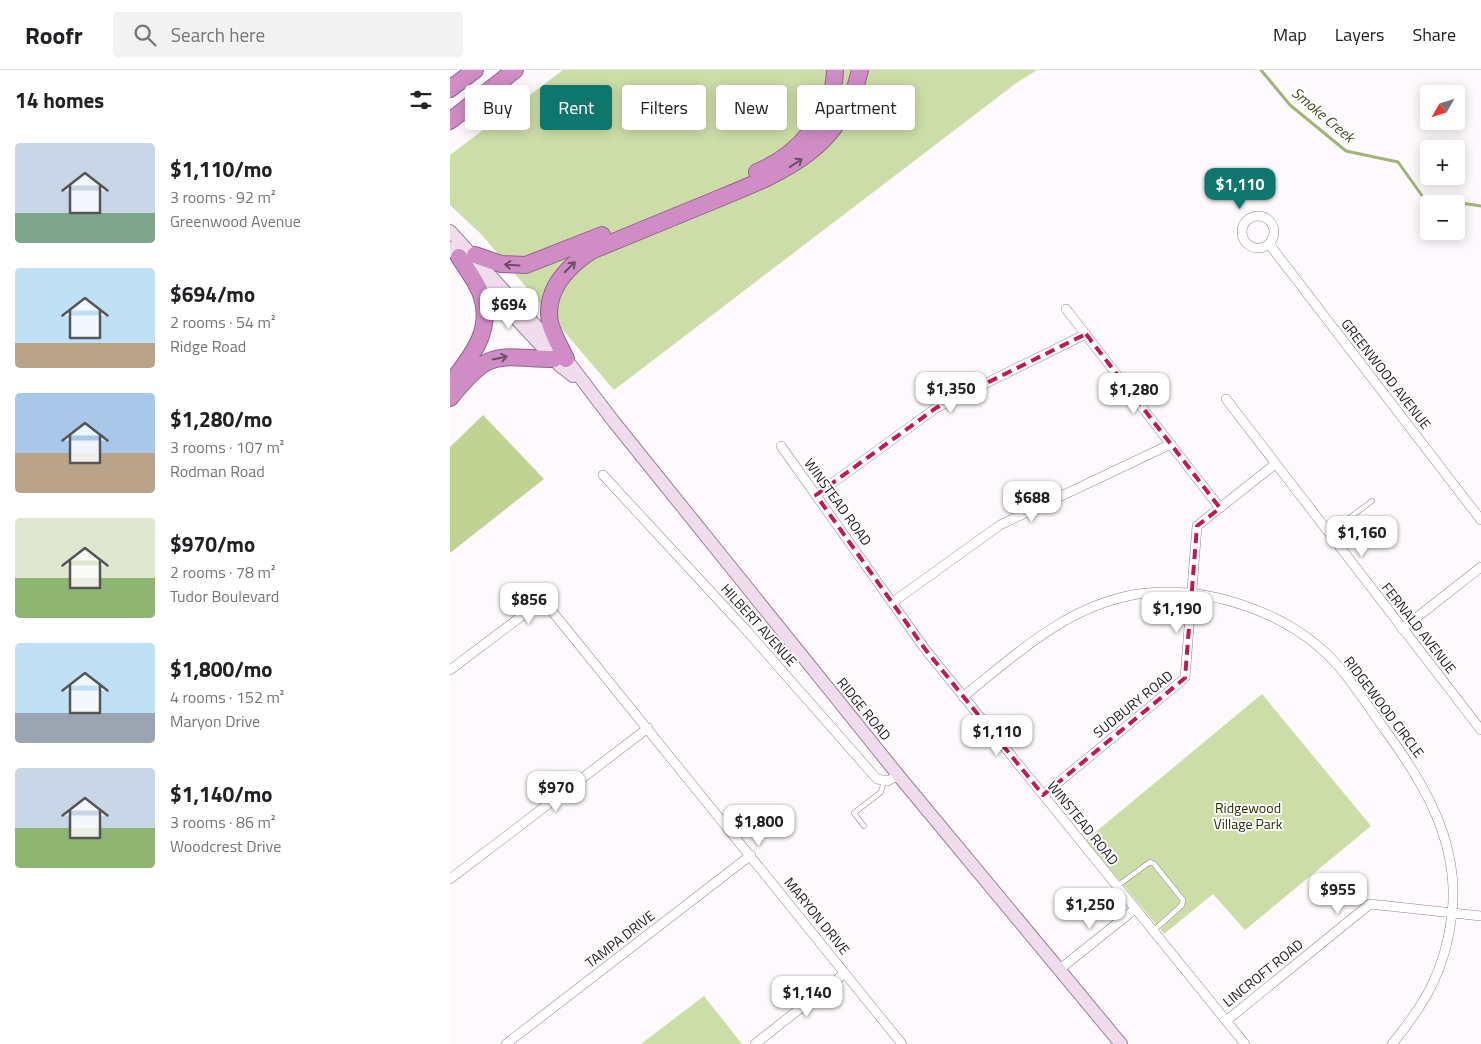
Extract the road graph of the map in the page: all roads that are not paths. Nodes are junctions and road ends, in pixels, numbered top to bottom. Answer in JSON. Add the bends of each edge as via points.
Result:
{"nodes":[{"id":1,"x":475,"y":70,"type":"edge"},
{"id":2,"x":514,"y":70,"type":"edge"},
{"id":3,"x":835,"y":70,"type":"edge"},
{"id":4,"x":860,"y":70,"type":"edge"},
{"id":5,"x":450,"y":89,"type":"edge"},
{"id":6,"x":450,"y":121,"type":"edge"},
{"id":7,"x":450,"y":230,"type":"edge"},
{"id":8,"x":1269,"y":244,"type":"dead end"},
{"id":9,"x":461,"y":254,"type":"edge"},
{"id":10,"x":1066,"y":308,"type":"dead end"},
{"id":11,"x":1086,"y":334,"type":"junction"},
{"id":12,"x":560,"y":359,"type":"junction"},
{"id":13,"x":450,"y":384,"type":"edge"},
{"id":14,"x":450,"y":398,"type":"edge"},
{"id":15,"x":1226,"y":399,"type":"dead end"},
{"id":16,"x":1171,"y":444,"type":"junction"},
{"id":17,"x":781,"y":446,"type":"dead end"},
{"id":18,"x":1274,"y":465,"type":"junction"},
{"id":19,"x":603,"y":475,"type":"dead end"},
{"id":20,"x":816,"y":495,"type":"junction"},
{"id":21,"x":1372,"y":501,"type":"dead end"},
{"id":22,"x":1220,"y":508,"type":"junction"},
{"id":23,"x":1481,"y":520,"type":"edge"},
{"id":24,"x":1328,"y":534,"type":"junction"},
{"id":25,"x":1481,"y":567,"type":"edge"},
{"id":26,"x":1192,"y":595,"type":"junction"},
{"id":27,"x":892,"y":602,"type":"junction"},
{"id":28,"x":1402,"y":628,"type":"junction"},
{"id":29,"x":450,"y":670,"type":"edge"},
{"id":30,"x":963,"y":697,"type":"junction"},
{"id":31,"x":648,"y":728,"type":"junction"},
{"id":32,"x":1481,"y":730,"type":"edge"},
{"id":33,"x":898,"y":775,"type":"junction"},
{"id":34,"x":884,"y":781,"type":"junction"},
{"id":35,"x":1043,"y":795,"type":"junction"},
{"id":36,"x":864,"y":826,"type":"dead end"},
{"id":37,"x":751,"y":855,"type":"junction"},
{"id":38,"x":450,"y":879,"type":"edge"},
{"id":39,"x":1117,"y":886,"type":"junction"},
{"id":40,"x":1135,"y":909,"type":"junction"},
{"id":41,"x":1452,"y":913,"type":"junction"},
{"id":42,"x":1481,"y":916,"type":"edge"},
{"id":43,"x":1153,"y":931,"type":"junction"},
{"id":44,"x":1060,"y":969,"type":"junction"},
{"id":45,"x":845,"y":973,"type":"junction"},
{"id":46,"x":1226,"y":1021,"type":"junction"},
{"id":47,"x":506,"y":1044,"type":"edge"},
{"id":48,"x":755,"y":1044,"type":"edge"},
{"id":49,"x":902,"y":1044,"type":"edge"},
{"id":50,"x":1121,"y":1044,"type":"edge"},
{"id":51,"x":1245,"y":1044,"type":"edge"},
{"id":52,"x":1392,"y":1044,"type":"edge"}],
"edges":[{"from":1,"to":5,"type":"highway"},
{"from":2,"to":6,"type":"highway"},
{"from":3,"to":9,"type":"highway","one_way":true,"via":[[820,118],[798,147],[768,167],[526,265],[501,264]]},
{"from":12,"to":4,"type":"highway","one_way":true,"via":[[550,323],[550,306],[562,275],[574,263],[591,251],[799,162],[816,148],[838,121]]},
{"from":7,"to":9,"type":"street","name":"RIDGE ROAD"},
{"from":8,"to":23,"type":"street","name":"GREENWOOD AVENUE"},
{"from":9,"to":12,"type":"street","name":"RIDGE ROAD"},
{"from":9,"to":13,"type":"highway","via":[[481,293],[485,314],[483,335]]},
{"from":10,"to":11,"type":"street"},
{"from":11,"to":16,"type":"street"},
{"from":11,"to":20,"type":"street","via":[[936,408]]},
{"from":14,"to":12,"type":"highway","one_way":true,"via":[[474,370],[489,360],[506,356]]},
{"from":12,"to":33,"type":"street","name":"RIDGE ROAD","via":[[588,389]]},
{"from":15,"to":18,"type":"street","name":"FERNALD AVENUE"},
{"from":16,"to":22,"type":"street"},
{"from":16,"to":27,"type":"street","via":[[1000,525]]},
{"from":17,"to":20,"type":"street","name":"WINSTEAD ROAD"},
{"from":18,"to":22,"type":"street","name":"SUDBURY ROAD"},
{"from":18,"to":24,"type":"street","name":"FERNALD AVENUE"},
{"from":19,"to":34,"type":"street","name":"HILBERT AVENUE","via":[[747,631],[877,779]]},
{"from":20,"to":27,"type":"street","name":"WINSTEAD ROAD"},
{"from":21,"to":24,"type":"lane"},
{"from":22,"to":26,"type":"street","name":"SUDBURY ROAD","via":[[1197,526]]},
{"from":24,"to":28,"type":"street","name":"FERNALD AVENUE"},
{"from":25,"to":28,"type":"street"},
{"from":26,"to":30,"type":"street","name":"RIDGEWOOD CIRCLE","via":[[1138,594],[1099,604],[1074,615],[1034,639]]},
{"from":26,"to":35,"type":"street","name":"SUDBURY ROAD","via":[[1186,678]]},
{"from":26,"to":41,"type":"street","name":"RIDGEWOOD CIRCLE","via":[[1220,598],[1268,615],[1315,644],[1339,667],[1404,754],[1428,794],[1448,854]]},
{"from":27,"to":30,"type":"street","name":"WINSTEAD ROAD"},
{"from":28,"to":32,"type":"street","name":"FERNALD AVENUE"},
{"from":29,"to":31,"type":"street","name":"MARYON DRIVE","via":[[543,600]]},
{"from":30,"to":35,"type":"street","name":"WINSTEAD ROAD"},
{"from":31,"to":37,"type":"street","name":"MARYON DRIVE"},
{"from":31,"to":38,"type":"street"},
{"from":33,"to":34,"type":"street"},
{"from":33,"to":44,"type":"street","name":"RIDGE ROAD"},
{"from":34,"to":36,"type":"lane","via":[[881,792],[854,813]]},
{"from":35,"to":39,"type":"street","name":"WINSTEAD ROAD"},
{"from":37,"to":45,"type":"street","name":"MARYON DRIVE"},
{"from":37,"to":47,"type":"street","name":"TAMPA DRIVE"},
{"from":39,"to":40,"type":"street","name":"WINSTEAD ROAD"},
{"from":39,"to":43,"type":"lane","via":[[1150,862],[1166,877],[1183,900],[1182,905]]},
{"from":40,"to":43,"type":"street","name":"WINSTEAD ROAD"},
{"from":40,"to":44,"type":"street"},
{"from":41,"to":42,"type":"street","name":"LINCROFT ROAD"},
{"from":41,"to":46,"type":"street","name":"LINCROFT ROAD","via":[[1370,904]]},
{"from":41,"to":52,"type":"street","name":"RIDGEWOOD CIRCLE","via":[[1435,983],[1422,1007]]},
{"from":43,"to":46,"type":"street","name":"WINSTEAD ROAD"},
{"from":44,"to":50,"type":"street","name":"RIDGE ROAD"},
{"from":45,"to":48,"type":"street"},
{"from":45,"to":49,"type":"street","name":"MARYON DRIVE"},
{"from":46,"to":51,"type":"street","name":"WINSTEAD ROAD"}]}
